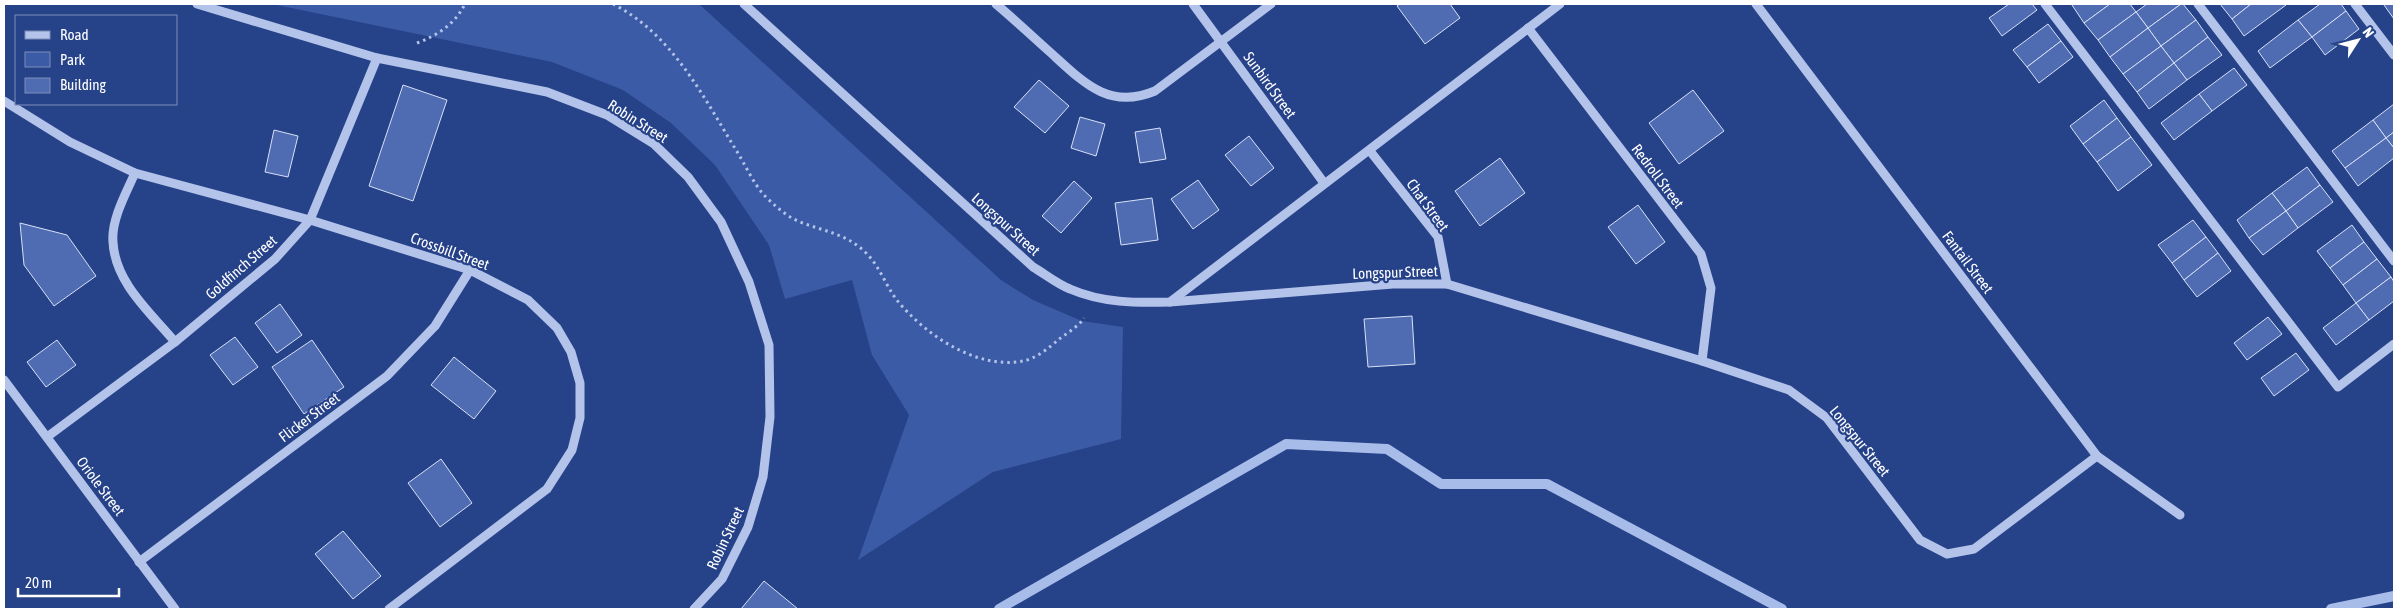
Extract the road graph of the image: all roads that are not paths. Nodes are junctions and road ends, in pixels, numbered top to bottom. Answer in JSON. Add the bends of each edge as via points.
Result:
{"nodes":[{"id":1,"x":197,"y":4,"type":"edge"},
{"id":2,"x":744,"y":4,"type":"edge"},
{"id":3,"x":996,"y":4,"type":"edge"},
{"id":4,"x":1192,"y":4,"type":"edge"},
{"id":5,"x":1271,"y":4,"type":"edge"},
{"id":6,"x":1560,"y":4,"type":"edge"},
{"id":7,"x":1756,"y":4,"type":"edge"},
{"id":8,"x":2045,"y":4,"type":"edge"},
{"id":9,"x":2198,"y":4,"type":"edge"},
{"id":10,"x":2354,"y":4,"type":"edge"},
{"id":11,"x":1528,"y":28,"type":"junction"},
{"id":12,"x":1221,"y":42,"type":"junction"},
{"id":13,"x":2394,"y":56,"type":"edge"},
{"id":14,"x":376,"y":58,"type":"junction"},
{"id":15,"x":4,"y":101,"type":"edge"},
{"id":16,"x":1370,"y":151,"type":"junction"},
{"id":17,"x":135,"y":173,"type":"junction"},
{"id":18,"x":1324,"y":183,"type":"junction"},
{"id":19,"x":310,"y":220,"type":"junction"},
{"id":20,"x":2394,"y":260,"type":"edge"},
{"id":21,"x":470,"y":270,"type":"junction"},
{"id":22,"x":1447,"y":284,"type":"junction"},
{"id":23,"x":1170,"y":302,"type":"junction"},
{"id":24,"x":175,"y":342,"type":"junction"},
{"id":25,"x":2394,"y":344,"type":"edge"},
{"id":26,"x":1702,"y":361,"type":"junction"},
{"id":27,"x":4,"y":380,"type":"edge"},
{"id":28,"x":47,"y":437,"type":"junction"},
{"id":29,"x":2097,"y":456,"type":"junction"},
{"id":30,"x":2180,"y":515,"type":"dead end"},
{"id":31,"x":140,"y":562,"type":"junction"},
{"id":32,"x":175,"y":609,"type":"edge"},
{"id":33,"x":389,"y":609,"type":"edge"},
{"id":34,"x":694,"y":609,"type":"edge"}],
"edges":[{"from":1,"to":14,"type":"street","name":"Robin Street"},
{"from":2,"to":23,"type":"street","name":"Longspur Street","via":[[1033,267],[1069,289],[1099,299]]},
{"from":3,"to":12,"type":"street","via":[[1087,85],[1124,98],[1139,98],[1156,91]]},
{"from":4,"to":12,"type":"street","name":"Sunbird Street"},
{"from":5,"to":12,"type":"street"},
{"from":6,"to":11,"type":"street"},
{"from":7,"to":29,"type":"street","name":"Fantail Street"},
{"from":8,"to":25,"type":"street","via":[[2338,387]]},
{"from":9,"to":20,"type":"street"},
{"from":10,"to":13,"type":"street"},
{"from":11,"to":16,"type":"street"},
{"from":11,"to":26,"type":"street","name":"Redroll Street","via":[[1701,254],[1711,288]]},
{"from":12,"to":18,"type":"street","name":"Sunbird Street"},
{"from":14,"to":19,"type":"street","name":"Goldfinch Street"},
{"from":14,"to":34,"type":"street","name":"Robin Street","via":[[547,92],[607,115],[654,144],[688,177],[721,222],[749,282],[769,345],[770,417],[763,477],[748,527],[722,578]]},
{"from":15,"to":17,"type":"street","name":"Crossbill Street","via":[[70,142]]},
{"from":16,"to":18,"type":"street"},
{"from":16,"to":22,"type":"street","name":"Chat Street","via":[[1438,238]]},
{"from":17,"to":19,"type":"street","name":"Crossbill Street"},
{"from":17,"to":24,"type":"street","via":[[118,210],[112,242],[123,280]]},
{"from":18,"to":23,"type":"street"},
{"from":19,"to":21,"type":"street","name":"Crossbill Street"},
{"from":19,"to":24,"type":"street","name":"Goldfinch Street","via":[[275,259]]},
{"from":21,"to":31,"type":"street","name":"Flicker Street","via":[[435,326],[387,376]]},
{"from":21,"to":33,"type":"street","name":"Crossbill Street","via":[[528,300],[557,328],[571,352],[580,384],[580,418],[572,450],[547,489]]},
{"from":22,"to":23,"type":"street","name":"Longspur Street","via":[[1393,284]]},
{"from":22,"to":26,"type":"street","name":"Longspur Street"},
{"from":24,"to":28,"type":"street","name":"Goldfinch Street"},
{"from":26,"to":29,"type":"street","name":"Longspur Street","via":[[1789,390],[1827,418],[1920,540],[1947,554],[1974,549]]},
{"from":27,"to":28,"type":"street","name":"Oriole Street"},
{"from":28,"to":31,"type":"street","name":"Oriole Street"},
{"from":29,"to":30,"type":"street","name":"Fantail Street"},
{"from":31,"to":32,"type":"street","name":"Oriole Street"}]}
